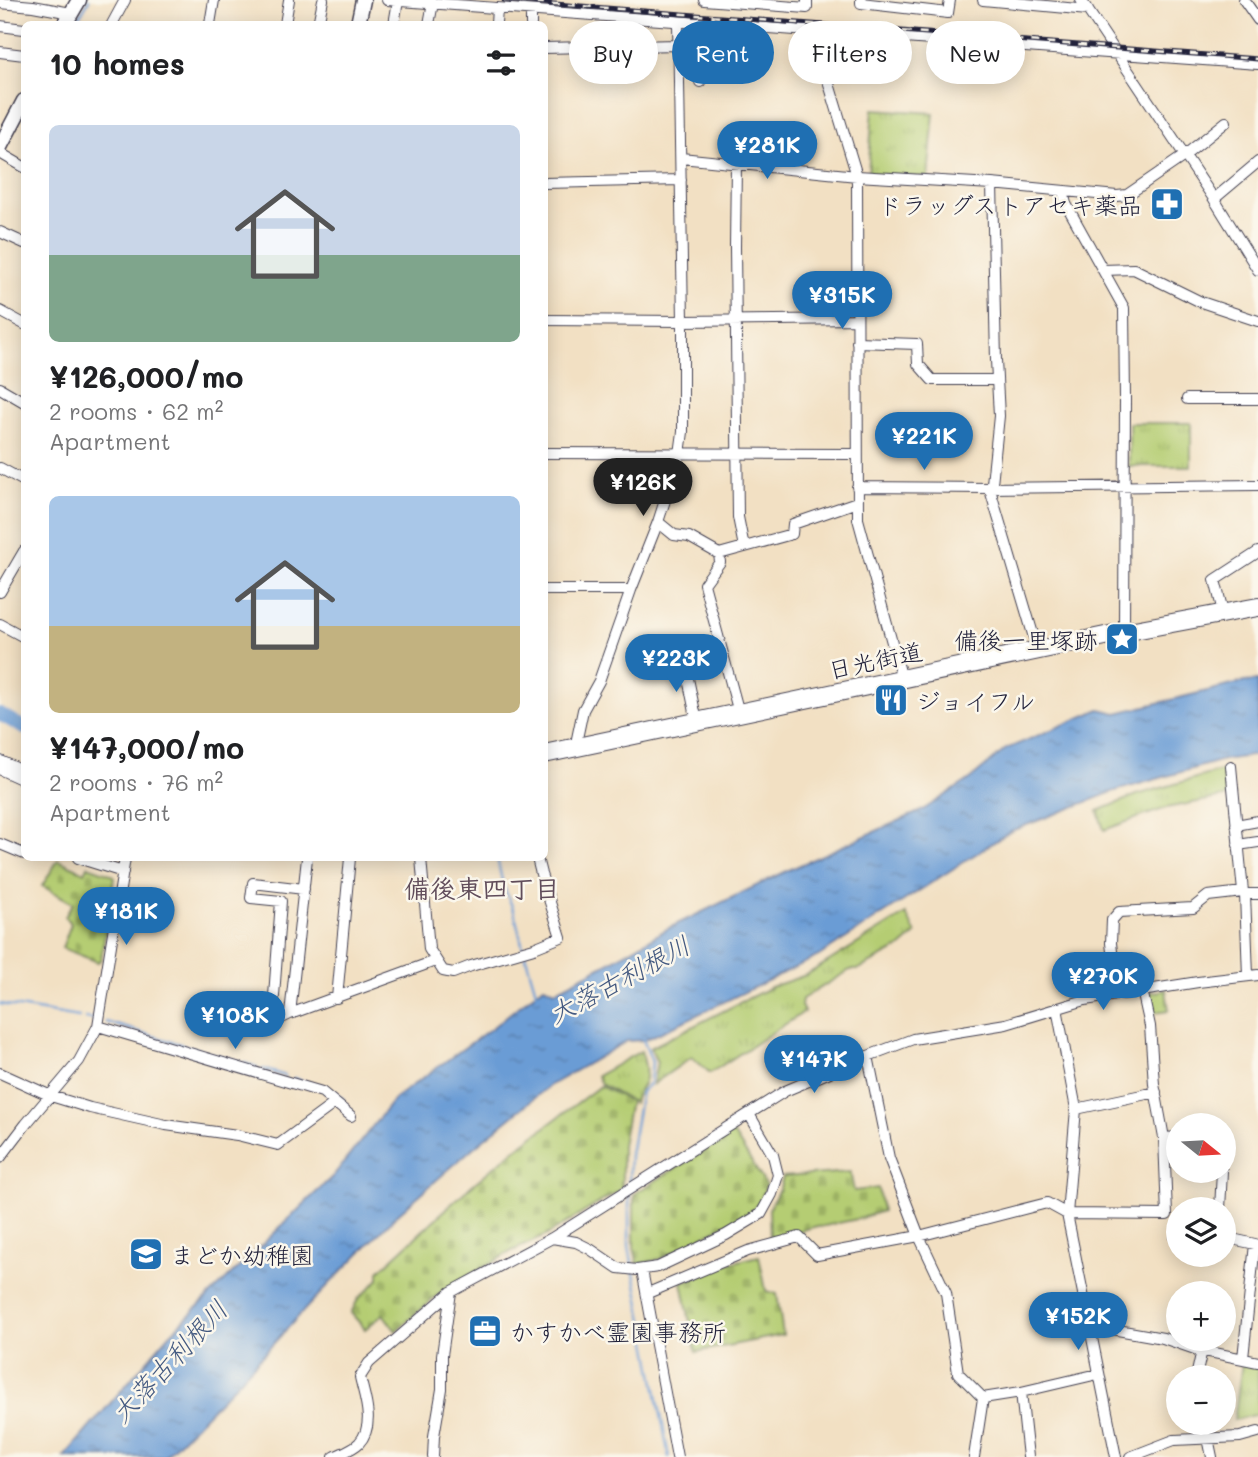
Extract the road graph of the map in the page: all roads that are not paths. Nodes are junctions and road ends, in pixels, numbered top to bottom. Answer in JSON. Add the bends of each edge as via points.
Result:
{"nodes":[{"id":1,"x":79,"y":0,"type":"edge"},
{"id":2,"x":125,"y":0,"type":"edge"},
{"id":3,"x":214,"y":0,"type":"edge"},
{"id":4,"x":289,"y":0,"type":"edge"},
{"id":5,"x":323,"y":0,"type":"edge"},
{"id":6,"x":363,"y":0,"type":"edge"},
{"id":7,"x":387,"y":0,"type":"edge"},
{"id":8,"x":704,"y":0,"type":"edge"},
{"id":9,"x":807,"y":0,"type":"edge"},
{"id":10,"x":861,"y":0,"type":"edge"},
{"id":11,"x":950,"y":0,"type":"edge"},
{"id":12,"x":983,"y":0,"type":"edge"},
{"id":13,"x":1081,"y":0,"type":"edge"},
{"id":14,"x":1244,"y":0,"type":"edge"},
{"id":15,"x":398,"y":1,"type":"edge"},
{"id":16,"x":0,"y":3,"type":"edge"},
{"id":17,"x":433,"y":4,"type":"junction"},
{"id":18,"x":497,"y":8,"type":"junction"},
{"id":19,"x":1088,"y":10,"type":"junction"},
{"id":20,"x":531,"y":11,"type":"junction"},
{"id":21,"x":68,"y":19,"type":"edge"},
{"id":22,"x":1258,"y":20,"type":"edge"},
{"id":23,"x":116,"y":21,"type":"edge"},
{"id":24,"x":210,"y":21,"type":"edge"},
{"id":25,"x":286,"y":21,"type":"edge"},
{"id":26,"x":319,"y":21,"type":"edge"},
{"id":27,"x":359,"y":21,"type":"edge"},
{"id":28,"x":395,"y":21,"type":"edge"},
{"id":29,"x":430,"y":21,"type":"edge"},
{"id":30,"x":496,"y":21,"type":"edge"},
{"id":31,"x":531,"y":21,"type":"edge"},
{"id":32,"x":672,"y":22,"type":"edge"},
{"id":33,"x":0,"y":26,"type":"edge"},
{"id":34,"x":21,"y":29,"type":"edge"},
{"id":35,"x":912,"y":39,"type":"edge"},
{"id":36,"x":672,"y":45,"type":"edge"},
{"id":37,"x":548,"y":48,"type":"edge"},
{"id":38,"x":0,"y":52,"type":"edge"},
{"id":39,"x":1117,"y":54,"type":"junction"},
{"id":40,"x":21,"y":55,"type":"edge"},
{"id":41,"x":1258,"y":64,"type":"edge"},
{"id":42,"x":680,"y":84,"type":"edge"},
{"id":43,"x":829,"y":84,"type":"edge"},
{"id":44,"x":21,"y":108,"type":"edge"},
{"id":45,"x":1226,"y":122,"type":"dead end"},
{"id":46,"x":0,"y":146,"type":"edge"},
{"id":47,"x":0,"y":153,"type":"edge"},
{"id":48,"x":1184,"y":156,"type":"junction"},
{"id":49,"x":681,"y":158,"type":"junction"},
{"id":50,"x":1258,"y":162,"type":"edge"},
{"id":51,"x":736,"y":163,"type":"junction"},
{"id":52,"x":21,"y":165,"type":"edge"},
{"id":53,"x":857,"y":176,"type":"junction"},
{"id":54,"x":681,"y":180,"type":"junction"},
{"id":55,"x":548,"y":183,"type":"edge"},
{"id":56,"x":992,"y":184,"type":"junction"},
{"id":57,"x":1063,"y":191,"type":"junction"},
{"id":58,"x":1214,"y":199,"type":"junction"},
{"id":59,"x":0,"y":232,"type":"edge"},
{"id":60,"x":21,"y":242,"type":"edge"},
{"id":61,"x":1103,"y":270,"type":"junction"},
{"id":62,"x":1258,"y":270,"type":"edge"},
{"id":63,"x":0,"y":311,"type":"edge"},
{"id":64,"x":548,"y":320,"type":"edge"},
{"id":65,"x":736,"y":320,"type":"junction"},
{"id":66,"x":857,"y":320,"type":"junction"},
{"id":67,"x":683,"y":321,"type":"junction"},
{"id":68,"x":1258,"y":321,"type":"edge"},
{"id":69,"x":21,"y":322,"type":"edge"},
{"id":70,"x":857,"y":342,"type":"junction"},
{"id":71,"x":997,"y":380,"type":"junction"},
{"id":72,"x":0,"y":388,"type":"edge"},
{"id":73,"x":1187,"y":399,"type":"dead end"},
{"id":74,"x":21,"y":400,"type":"edge"},
{"id":75,"x":1258,"y":400,"type":"edge"},
{"id":76,"x":548,"y":453,"type":"edge"},
{"id":77,"x":680,"y":454,"type":"junction"},
{"id":78,"x":737,"y":454,"type":"junction"},
{"id":79,"x":858,"y":454,"type":"junction"},
{"id":80,"x":0,"y":468,"type":"edge"},
{"id":81,"x":21,"y":479,"type":"edge"},
{"id":82,"x":1258,"y":485,"type":"edge"},
{"id":83,"x":858,"y":487,"type":"junction"},
{"id":84,"x":1125,"y":487,"type":"junction"},
{"id":85,"x":991,"y":488,"type":"junction"},
{"id":86,"x":857,"y":502,"type":"junction"},
{"id":87,"x":658,"y":522,"type":"junction"},
{"id":88,"x":744,"y":547,"type":"junction"},
{"id":89,"x":1258,"y":552,"type":"edge"},
{"id":90,"x":719,"y":554,"type":"junction"},
{"id":91,"x":21,"y":556,"type":"edge"},
{"id":92,"x":548,"y":590,"type":"edge"},
{"id":93,"x":631,"y":590,"type":"junction"},
{"id":94,"x":0,"y":592,"type":"edge"},
{"id":95,"x":1258,"y":607,"type":"edge"},
{"id":96,"x":1223,"y":612,"type":"junction"},
{"id":97,"x":0,"y":624,"type":"edge"},
{"id":98,"x":1124,"y":632,"type":"junction"},
{"id":99,"x":21,"y":635,"type":"edge"},
{"id":100,"x":721,"y":648,"type":"junction"},
{"id":101,"x":1038,"y":651,"type":"junction"},
{"id":102,"x":902,"y":679,"type":"junction"},
{"id":103,"x":739,"y":713,"type":"junction"},
{"id":104,"x":697,"y":722,"type":"junction"},
{"id":105,"x":575,"y":748,"type":"junction"},
{"id":106,"x":548,"y":753,"type":"edge"},
{"id":107,"x":0,"y":765,"type":"edge"},
{"id":108,"x":1231,"y":766,"type":"dead end"},
{"id":109,"x":21,"y":775,"type":"edge"},
{"id":110,"x":1258,"y":821,"type":"edge"},
{"id":111,"x":1236,"y":825,"type":"junction"},
{"id":112,"x":1258,"y":842,"type":"edge"},
{"id":113,"x":0,"y":844,"type":"edge"},
{"id":114,"x":1238,"y":845,"type":"junction"},
{"id":115,"x":21,"y":853,"type":"edge"},
{"id":116,"x":88,"y":861,"type":"edge"},
{"id":117,"x":125,"y":861,"type":"edge"},
{"id":118,"x":307,"y":861,"type":"edge"},
{"id":119,"x":349,"y":861,"type":"edge"},
{"id":120,"x":421,"y":861,"type":"edge"},
{"id":121,"x":538,"y":861,"type":"edge"},
{"id":122,"x":123,"y":872,"type":"junction"},
{"id":123,"x":283,"y":887,"type":"junction"},
{"id":124,"x":304,"y":889,"type":"junction"},
{"id":125,"x":1244,"y":893,"type":"junction"},
{"id":126,"x":1258,"y":894,"type":"edge"},
{"id":127,"x":281,"y":901,"type":"junction"},
{"id":128,"x":435,"y":961,"type":"junction"},
{"id":129,"x":1253,"y":976,"type":"edge"},
{"id":130,"x":1142,"y":990,"type":"junction"},
{"id":131,"x":1117,"y":994,"type":"junction"},
{"id":132,"x":337,"y":998,"type":"junction"},
{"id":133,"x":1057,"y":1008,"type":"junction"},
{"id":134,"x":290,"y":1014,"type":"junction"},
{"id":135,"x":99,"y":1021,"type":"junction"},
{"id":136,"x":868,"y":1056,"type":"junction"},
{"id":137,"x":0,"y":1073,"type":"edge"},
{"id":138,"x":1156,"y":1092,"type":"junction"},
{"id":139,"x":51,"y":1096,"type":"junction"},
{"id":140,"x":335,"y":1103,"type":"junction"},
{"id":141,"x":1076,"y":1109,"type":"junction"},
{"id":142,"x":749,"y":1114,"type":"junction"},
{"id":143,"x":351,"y":1116,"type":"dead end"},
{"id":144,"x":1164,"y":1138,"type":"joint"},
{"id":145,"x":0,"y":1158,"type":"edge"},
{"id":146,"x":1067,"y":1214,"type":"junction"},
{"id":147,"x":919,"y":1236,"type":"junction"},
{"id":148,"x":552,"y":1238,"type":"junction"},
{"id":149,"x":1236,"y":1240,"type":"edge"},
{"id":150,"x":642,"y":1270,"type":"junction"},
{"id":151,"x":451,"y":1292,"type":"junction"},
{"id":152,"x":648,"y":1293,"type":"junction"},
{"id":153,"x":1088,"y":1325,"type":"junction"},
{"id":154,"x":1166,"y":1339,"type":"edge"},
{"id":155,"x":1207,"y":1351,"type":"edge"},
{"id":156,"x":1243,"y":1358,"type":"junction"},
{"id":157,"x":1258,"y":1362,"type":"edge"},
{"id":158,"x":1098,"y":1374,"type":"junction"},
{"id":159,"x":1021,"y":1392,"type":"junction"},
{"id":160,"x":983,"y":1398,"type":"junction"},
{"id":161,"x":1258,"y":1432,"type":"edge"},
{"id":162,"x":1208,"y":1437,"type":"junction"},
{"id":163,"x":334,"y":1457,"type":"edge"},
{"id":164,"x":433,"y":1457,"type":"edge"},
{"id":165,"x":677,"y":1457,"type":"edge"},
{"id":166,"x":974,"y":1457,"type":"edge"},
{"id":167,"x":1028,"y":1457,"type":"edge"},
{"id":168,"x":1116,"y":1457,"type":"edge"},
{"id":169,"x":1130,"y":1457,"type":"edge"},
{"id":170,"x":1212,"y":1457,"type":"edge"}],
"edges":[{"from":1,"to":21,"type":"street"},
{"from":2,"to":23,"type":"street"},
{"from":3,"to":24,"type":"street"},
{"from":4,"to":25,"type":"street"},
{"from":5,"to":26,"type":"street"},
{"from":6,"to":27,"type":"street"},
{"from":7,"to":15,"type":"street"},
{"from":8,"to":9,"type":"street","via":[[807,8]]},
{"from":10,"to":11,"type":"street","via":[[948,13]]},
{"from":12,"to":19,"type":"street"},
{"from":13,"to":19,"type":"street"},
{"from":14,"to":22,"type":"street"},
{"from":15,"to":17,"type":"street"},
{"from":15,"to":28,"type":"street"},
{"from":16,"to":21,"type":"street","via":[[33,6]]},
{"from":17,"to":18,"type":"street"},
{"from":17,"to":29,"type":"street"},
{"from":18,"to":20,"type":"street"},
{"from":18,"to":30,"type":"street"},
{"from":19,"to":39,"type":"street"},
{"from":20,"to":31,"type":"street"},
{"from":20,"to":32,"type":"street"},
{"from":33,"to":34,"type":"street"},
{"from":35,"to":39,"type":"street"},
{"from":36,"to":37,"type":"street"},
{"from":38,"to":40,"type":"street"},
{"from":39,"to":41,"type":"street"},
{"from":39,"to":48,"type":"street"},
{"from":42,"to":49,"type":"street"},
{"from":43,"to":53,"type":"street"},
{"from":44,"to":46,"type":"street"},
{"from":45,"to":48,"type":"street"},
{"from":47,"to":52,"type":"street"},
{"from":48,"to":57,"type":"street","via":[[1127,195]]},
{"from":48,"to":58,"type":"street"},
{"from":49,"to":51,"type":"street"},
{"from":49,"to":54,"type":"street"},
{"from":50,"to":58,"type":"street"},
{"from":51,"to":53,"type":"street"},
{"from":51,"to":65,"type":"street"},
{"from":53,"to":56,"type":"street"},
{"from":53,"to":66,"type":"street"},
{"from":54,"to":55,"type":"street"},
{"from":54,"to":67,"type":"street"},
{"from":56,"to":57,"type":"street"},
{"from":56,"to":71,"type":"street"},
{"from":57,"to":61,"type":"street"},
{"from":58,"to":62,"type":"street"},
{"from":59,"to":60,"type":"street"},
{"from":61,"to":68,"type":"street","via":[[1134,269],[1201,302]]},
{"from":61,"to":84,"type":"street","via":[[1124,308]]},
{"from":63,"to":69,"type":"street"},
{"from":64,"to":67,"type":"street"},
{"from":65,"to":66,"type":"street"},
{"from":65,"to":67,"type":"street"},
{"from":65,"to":78,"type":"street"},
{"from":66,"to":70,"type":"street"},
{"from":67,"to":77,"type":"street"},
{"from":70,"to":71,"type":"street","via":[[917,344],[918,364],[932,380]]},
{"from":70,"to":79,"type":"street"},
{"from":71,"to":85,"type":"street","via":[[999,416]]},
{"from":72,"to":74,"type":"street"},
{"from":73,"to":75,"type":"street"},
{"from":76,"to":77,"type":"street"},
{"from":77,"to":78,"type":"street"},
{"from":77,"to":87,"type":"street"},
{"from":78,"to":79,"type":"street"},
{"from":78,"to":88,"type":"street","via":[[738,517]]},
{"from":79,"to":83,"type":"street"},
{"from":80,"to":81,"type":"street"},
{"from":82,"to":84,"type":"street"},
{"from":83,"to":85,"type":"street"},
{"from":83,"to":86,"type":"street"},
{"from":84,"to":85,"type":"street"},
{"from":84,"to":98,"type":"street"},
{"from":85,"to":101,"type":"street"},
{"from":86,"to":88,"type":"street","via":[[793,524],[792,534]]},
{"from":86,"to":102,"type":"street"},
{"from":87,"to":90,"type":"street","via":[[674,536],[689,537]]},
{"from":87,"to":93,"type":"street"},
{"from":88,"to":90,"type":"street"},
{"from":89,"to":96,"type":"street","via":[[1215,580]]},
{"from":90,"to":100,"type":"street","via":[[720,562],[704,584]]},
{"from":91,"to":94,"type":"street"},
{"from":92,"to":93,"type":"street"},
{"from":93,"to":105,"type":"street","via":[[599,681],[583,710]]},
{"from":95,"to":96,"type":"highway","name":"日光街道"},
{"from":96,"to":98,"type":"highway","name":"日光街道"},
{"from":97,"to":99,"type":"street"},
{"from":98,"to":101,"type":"highway","name":"日光街道"},
{"from":100,"to":103,"type":"street"},
{"from":100,"to":104,"type":"street","via":[[684,659]]},
{"from":101,"to":102,"type":"highway","name":"日光街道"},
{"from":102,"to":103,"type":"highway","name":"日光街道"},
{"from":103,"to":104,"type":"highway","name":"日光街道"},
{"from":104,"to":105,"type":"highway","name":"日光街道"},
{"from":105,"to":106,"type":"highway","name":"日光街道"},
{"from":107,"to":109,"type":"highway"},
{"from":108,"to":111,"type":"street"},
{"from":110,"to":111,"type":"street"},
{"from":111,"to":114,"type":"street"},
{"from":112,"to":114,"type":"street"},
{"from":113,"to":115,"type":"street"},
{"from":114,"to":125,"type":"street"},
{"from":116,"to":122,"type":"street"},
{"from":117,"to":122,"type":"street"},
{"from":118,"to":124,"type":"street"},
{"from":119,"to":132,"type":"street"},
{"from":120,"to":128,"type":"street","via":[[429,949]]},
{"from":121,"to":128,"type":"street","via":[[561,937],[453,973],[443,971]]},
{"from":122,"to":135,"type":"street"},
{"from":123,"to":124,"type":"street"},
{"from":123,"to":127,"type":"street"},
{"from":123,"to":127,"type":"street","via":[[253,883],[251,898]]},
{"from":124,"to":134,"type":"street"},
{"from":125,"to":126,"type":"street"},
{"from":125,"to":129,"type":"street"},
{"from":125,"to":131,"type":"street","via":[[1208,896],[1193,908],[1119,912],[1112,920],[1111,943]]},
{"from":127,"to":134,"type":"street","via":[[272,1023]]},
{"from":128,"to":132,"type":"street"},
{"from":129,"to":130,"type":"street"},
{"from":130,"to":131,"type":"street"},
{"from":130,"to":138,"type":"street"},
{"from":131,"to":133,"type":"street"},
{"from":132,"to":134,"type":"street"},
{"from":133,"to":136,"type":"street","via":[[1006,1024],[912,1039]]},
{"from":133,"to":141,"type":"street"},
{"from":135,"to":139,"type":"street","via":[[79,1061]]},
{"from":135,"to":140,"type":"street","via":[[322,1093]]},
{"from":136,"to":142,"type":"street","via":[[785,1091]]},
{"from":136,"to":147,"type":"street","via":[[889,1158]]},
{"from":137,"to":139,"type":"street"},
{"from":138,"to":141,"type":"street"},
{"from":138,"to":144,"type":"street"},
{"from":139,"to":140,"type":"street","via":[[166,1125],[278,1145]]},
{"from":139,"to":145,"type":"street"},
{"from":140,"to":143,"type":"street"},
{"from":141,"to":146,"type":"street"},
{"from":142,"to":148,"type":"street"},
{"from":142,"to":150,"type":"street","via":[[773,1155],[778,1175],[761,1214],[704,1246]]},
{"from":144,"to":146,"type":"street","via":[[1167,1215]]},
{"from":146,"to":147,"type":"street","via":[[1047,1203]]},
{"from":146,"to":153,"type":"street"},
{"from":147,"to":152,"type":"street","via":[[817,1255],[799,1237],[748,1251]]},
{"from":147,"to":160,"type":"street","via":[[946,1293],[958,1373]]},
{"from":148,"to":150,"type":"street","via":[[576,1242],[618,1268]]},
{"from":148,"to":151,"type":"street"},
{"from":149,"to":156,"type":"street","via":[[1255,1244]]},
{"from":150,"to":152,"type":"street"},
{"from":151,"to":163,"type":"street","via":[[369,1363],[360,1377],[369,1416],[367,1429],[359,1443]]},
{"from":151,"to":164,"type":"street"},
{"from":152,"to":165,"type":"street"},
{"from":153,"to":154,"type":"street"},
{"from":153,"to":158,"type":"street"},
{"from":155,"to":156,"type":"street"},
{"from":156,"to":157,"type":"street"},
{"from":158,"to":159,"type":"street"},
{"from":158,"to":168,"type":"street"},
{"from":159,"to":160,"type":"street"},
{"from":159,"to":167,"type":"street"},
{"from":160,"to":166,"type":"street"},
{"from":161,"to":162,"type":"street"},
{"from":162,"to":169,"type":"street","via":[[1174,1440]]},
{"from":162,"to":170,"type":"street"}]}
